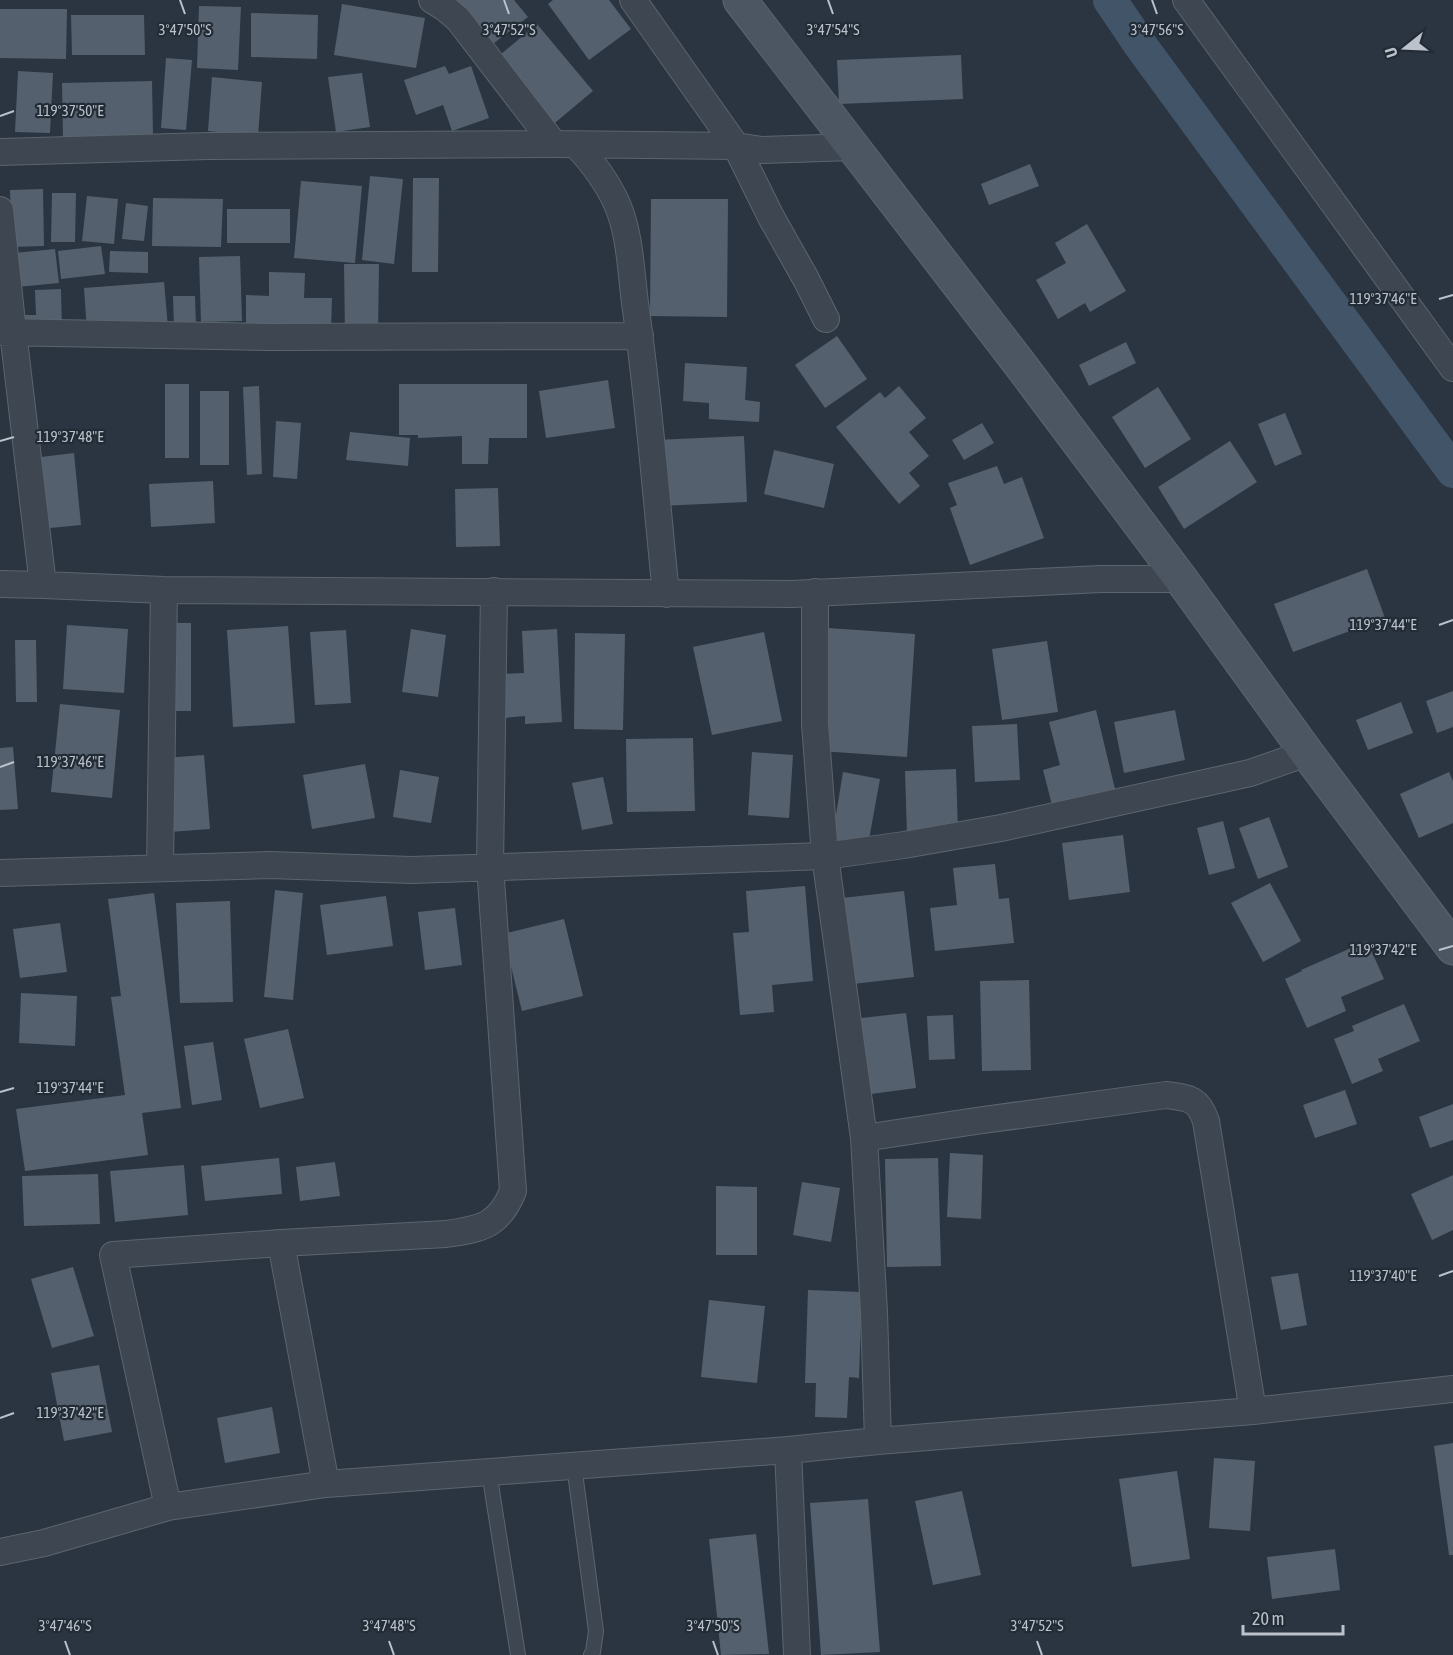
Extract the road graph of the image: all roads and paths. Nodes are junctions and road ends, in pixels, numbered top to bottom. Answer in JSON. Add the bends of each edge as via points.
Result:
{"nodes":[{"id":1,"x":432,"y":0,"type":"edge"},
{"id":2,"x":633,"y":0,"type":"edge"},
{"id":3,"x":740,"y":0,"type":"edge"},
{"id":4,"x":1186,"y":0,"type":"edge"},
{"id":5,"x":565,"y":145,"type":"junction"},
{"id":6,"x":736,"y":146,"type":"junction"},
{"id":7,"x":854,"y":147,"type":"junction"},
{"id":8,"x":0,"y":152,"type":"edge"},
{"id":9,"x":0,"y":210,"type":"edge"},
{"id":10,"x":826,"y":319,"type":"dead end"},
{"id":11,"x":6,"y":332,"type":"edge"},
{"id":12,"x":640,"y":336,"type":"junction"},
{"id":13,"x":1453,"y":368,"type":"edge"},
{"id":14,"x":1181,"y":579,"type":"junction"},
{"id":15,"x":0,"y":584,"type":"edge"},
{"id":16,"x":44,"y":585,"type":"junction"},
{"id":17,"x":164,"y":590,"type":"junction"},
{"id":18,"x":494,"y":591,"type":"junction"},
{"id":19,"x":815,"y":592,"type":"junction"},
{"id":20,"x":666,"y":594,"type":"junction"},
{"id":21,"x":1306,"y":753,"type":"junction"},
{"id":22,"x":825,"y":856,"type":"junction"},
{"id":23,"x":490,"y":866,"type":"junction"},
{"id":24,"x":160,"y":868,"type":"junction"},
{"id":25,"x":0,"y":873,"type":"edge"},
{"id":26,"x":1453,"y":948,"type":"edge"},
{"id":27,"x":864,"y":1138,"type":"junction"},
{"id":28,"x":281,"y":1243,"type":"junction"},
{"id":29,"x":1453,"y":1389,"type":"edge"},
{"id":30,"x":1253,"y":1412,"type":"junction"},
{"id":31,"x":878,"y":1441,"type":"junction"},
{"id":32,"x":788,"y":1450,"type":"junction"},
{"id":33,"x":574,"y":1465,"type":"junction"},
{"id":34,"x":489,"y":1472,"type":"junction"},
{"id":35,"x":326,"y":1484,"type":"junction"},
{"id":36,"x":168,"y":1507,"type":"junction"},
{"id":37,"x":0,"y":1552,"type":"edge"},
{"id":38,"x":518,"y":1655,"type":"edge"},
{"id":39,"x":591,"y":1655,"type":"edge"},
{"id":40,"x":797,"y":1655,"type":"edge"}],
"edges":[{"from":1,"to":5,"type":"street","via":[[458,20]]},
{"from":2,"to":6,"type":"street"},
{"from":3,"to":7,"type":"street"},
{"from":4,"to":13,"type":"street"},
{"from":5,"to":6,"type":"street"},
{"from":5,"to":8,"type":"street","via":[[208,146]]},
{"from":5,"to":12,"type":"street","via":[[596,167],[618,205]]},
{"from":6,"to":7,"type":"street","via":[[762,150]]},
{"from":6,"to":10,"type":"street"},
{"from":7,"to":14,"type":"street"},
{"from":9,"to":11,"type":"street"},
{"from":11,"to":12,"type":"street","via":[[268,337]]},
{"from":11,"to":16,"type":"street"},
{"from":12,"to":20,"type":"street"},
{"from":14,"to":19,"type":"street"},
{"from":14,"to":21,"type":"street"},
{"from":15,"to":16,"type":"street"},
{"from":16,"to":17,"type":"street"},
{"from":17,"to":18,"type":"street"},
{"from":17,"to":24,"type":"street"},
{"from":18,"to":20,"type":"street"},
{"from":18,"to":23,"type":"street"},
{"from":19,"to":20,"type":"street"},
{"from":19,"to":22,"type":"street","via":[[815,724]]},
{"from":21,"to":22,"type":"street","via":[[1250,773],[1001,828]]},
{"from":21,"to":26,"type":"street"},
{"from":22,"to":23,"type":"street"},
{"from":22,"to":27,"type":"street"},
{"from":23,"to":24,"type":"street","via":[[411,870]]},
{"from":23,"to":28,"type":"street","via":[[513,1191],[507,1207],[491,1222],[472,1230]]},
{"from":24,"to":25,"type":"street"},
{"from":27,"to":30,"type":"street","via":[[1166,1095],[1189,1098],[1202,1108],[1206,1121]]},
{"from":27,"to":31,"type":"street"},
{"from":28,"to":35,"type":"street"},
{"from":28,"to":36,"type":"street","via":[[113,1255]]},
{"from":29,"to":30,"type":"street"},
{"from":30,"to":31,"type":"street"},
{"from":31,"to":32,"type":"street"},
{"from":32,"to":33,"type":"street"},
{"from":32,"to":40,"type":"street"},
{"from":33,"to":34,"type":"street"},
{"from":33,"to":39,"type":"lane","via":[[596,1631]]},
{"from":34,"to":35,"type":"street"},
{"from":34,"to":38,"type":"lane"},
{"from":35,"to":36,"type":"street"},
{"from":36,"to":37,"type":"street"}]}
